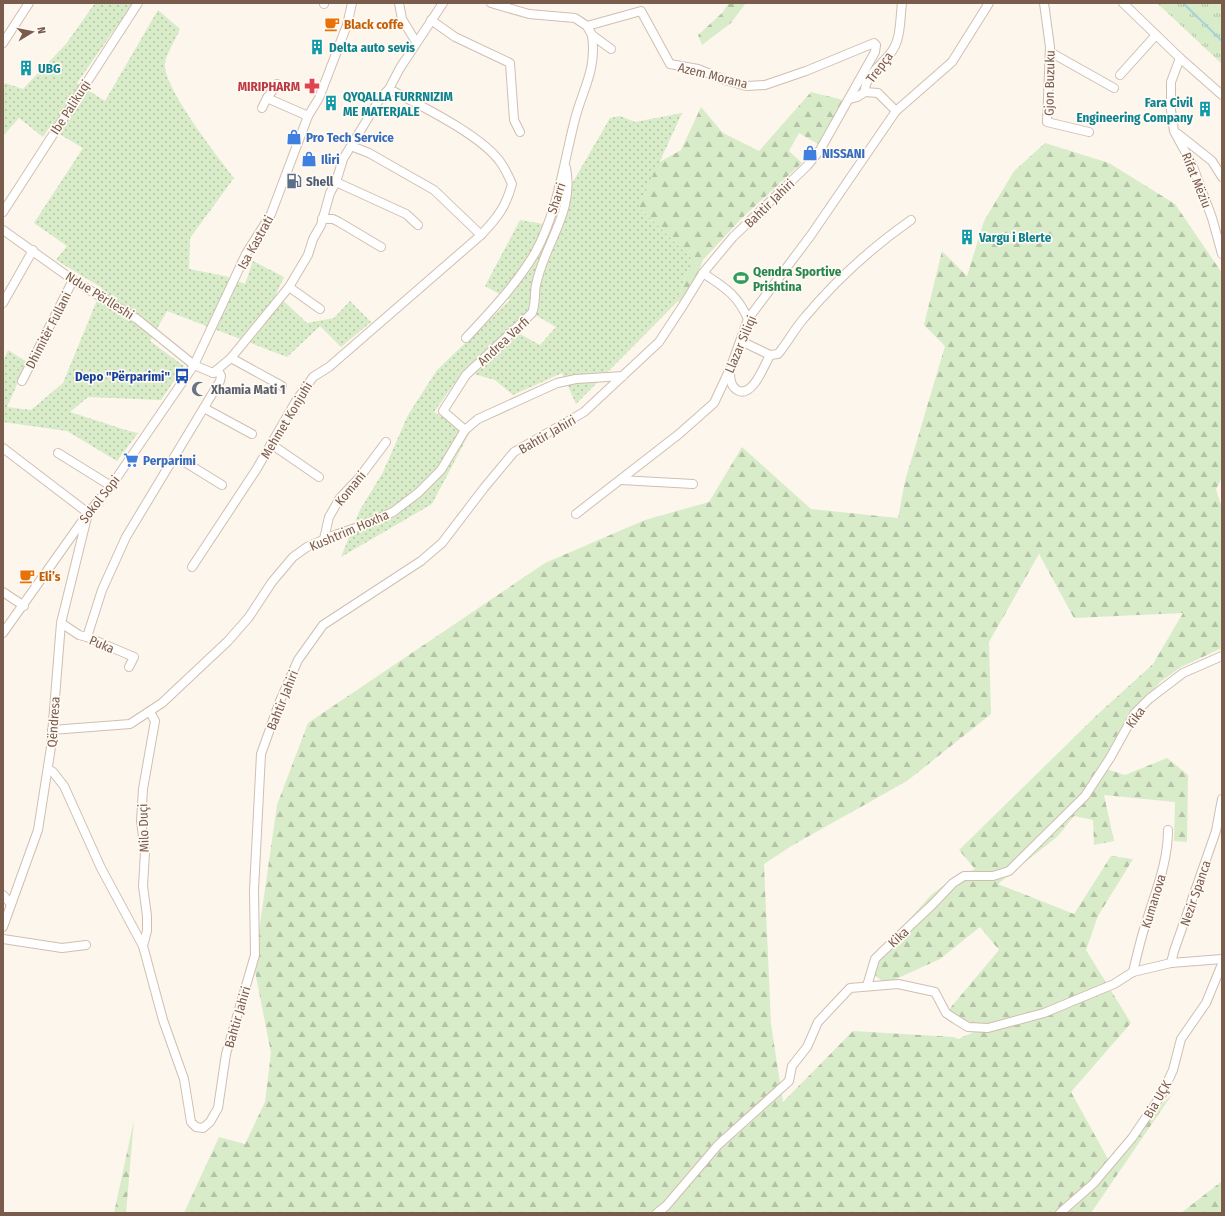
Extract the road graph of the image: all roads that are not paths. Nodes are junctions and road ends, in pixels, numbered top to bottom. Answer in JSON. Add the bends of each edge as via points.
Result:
{"nodes":[{"id":1,"x":29,"y":3,"type":"edge"},
{"id":2,"x":138,"y":3,"type":"edge"},
{"id":3,"x":352,"y":3,"type":"edge"},
{"id":4,"x":399,"y":3,"type":"edge"},
{"id":5,"x":443,"y":3,"type":"edge"},
{"id":6,"x":491,"y":3,"type":"edge"},
{"id":7,"x":902,"y":3,"type":"edge"},
{"id":8,"x":989,"y":3,"type":"edge"},
{"id":9,"x":1044,"y":3,"type":"edge"},
{"id":10,"x":1123,"y":3,"type":"edge"},
{"id":11,"x":511,"y":6,"type":"edge"},
{"id":12,"x":431,"y":20,"type":"junction"},
{"id":13,"x":587,"y":26,"type":"junction"},
{"id":14,"x":592,"y":35,"type":"junction"},
{"id":15,"x":1156,"y":35,"type":"junction"},
{"id":16,"x":416,"y":42,"type":"junction"},
{"id":17,"x":3,"y":43,"type":"edge"},
{"id":18,"x":611,"y":49,"type":"dead end"},
{"id":19,"x":1050,"y":52,"type":"junction"},
{"id":20,"x":1180,"y":58,"type":"junction"},
{"id":21,"x":1120,"y":75,"type":"dead end"},
{"id":22,"x":278,"y":84,"type":"dead end"},
{"id":23,"x":1114,"y":88,"type":"dead end"},
{"id":24,"x":389,"y":89,"type":"junction"},
{"id":25,"x":865,"y":92,"type":"junction"},
{"id":26,"x":1222,"y":95,"type":"edge"},
{"id":27,"x":267,"y":98,"type":"junction"},
{"id":28,"x":850,"y":99,"type":"junction"},
{"id":29,"x":262,"y":108,"type":"dead end"},
{"id":30,"x":896,"y":111,"type":"junction"},
{"id":31,"x":308,"y":116,"type":"junction"},
{"id":32,"x":1174,"y":131,"type":"junction"},
{"id":33,"x":520,"y":132,"type":"dead end"},
{"id":34,"x":1089,"y":132,"type":"dead end"},
{"id":35,"x":351,"y":146,"type":"junction"},
{"id":36,"x":565,"y":165,"type":"junction"},
{"id":37,"x":1222,"y":177,"type":"edge"},
{"id":38,"x":336,"y":182,"type":"junction"},
{"id":39,"x":3,"y":212,"type":"edge"},
{"id":40,"x":322,"y":219,"type":"junction"},
{"id":41,"x":910,"y":220,"type":"dead end"},
{"id":42,"x":418,"y":224,"type":"dead end"},
{"id":43,"x":3,"y":230,"type":"edge"},
{"id":44,"x":481,"y":235,"type":"junction"},
{"id":45,"x":381,"y":247,"type":"dead end"},
{"id":46,"x":33,"y":250,"type":"junction"},
{"id":47,"x":1222,"y":254,"type":"edge"},
{"id":48,"x":703,"y":272,"type":"junction"},
{"id":49,"x":74,"y":280,"type":"junction"},
{"id":50,"x":289,"y":287,"type":"junction"},
{"id":51,"x":3,"y":303,"type":"edge"},
{"id":52,"x":320,"y":309,"type":"dead end"},
{"id":53,"x":748,"y":319,"type":"junction"},
{"id":54,"x":743,"y":334,"type":"junction"},
{"id":55,"x":466,"y":338,"type":"dead end"},
{"id":56,"x":770,"y":355,"type":"junction"},
{"id":57,"x":231,"y":358,"type":"junction"},
{"id":58,"x":194,"y":365,"type":"junction"},
{"id":59,"x":730,"y":369,"type":"junction"},
{"id":60,"x":214,"y":373,"type":"junction"},
{"id":61,"x":623,"y":376,"type":"junction"},
{"id":62,"x":22,"y":381,"type":"dead end"},
{"id":63,"x":282,"y":386,"type":"dead end"},
{"id":64,"x":204,"y":408,"type":"junction"},
{"id":65,"x":465,"y":430,"type":"junction"},
{"id":66,"x":252,"y":434,"type":"dead end"},
{"id":67,"x":386,"y":442,"type":"dead end"},
{"id":68,"x":271,"y":444,"type":"junction"},
{"id":69,"x":3,"y":448,"type":"edge"},
{"id":70,"x":58,"y":453,"type":"dead end"},
{"id":71,"x":175,"y":456,"type":"junction"},
{"id":72,"x":319,"y":477,"type":"dead end"},
{"id":73,"x":621,"y":480,"type":"junction"},
{"id":74,"x":693,"y":484,"type":"dead end"},
{"id":75,"x":222,"y":485,"type":"dead end"},
{"id":76,"x":111,"y":486,"type":"junction"},
{"id":77,"x":88,"y":513,"type":"junction"},
{"id":78,"x":576,"y":514,"type":"dead end"},
{"id":79,"x":324,"y":539,"type":"junction"},
{"id":80,"x":192,"y":567,"type":"dead end"},
{"id":81,"x":3,"y":592,"type":"edge"},
{"id":82,"x":24,"y":606,"type":"junction"},
{"id":83,"x":61,"y":623,"type":"junction"},
{"id":84,"x":3,"y":633,"type":"edge"},
{"id":85,"x":87,"y":637,"type":"junction"},
{"id":86,"x":1222,"y":656,"type":"edge"},
{"id":87,"x":129,"y":667,"type":"dead end"},
{"id":88,"x":150,"y":712,"type":"junction"},
{"id":89,"x":52,"y":730,"type":"junction"},
{"id":90,"x":48,"y":769,"type":"junction"},
{"id":91,"x":1222,"y":799,"type":"edge"},
{"id":92,"x":1168,"y":830,"type":"dead end"},
{"id":93,"x":3,"y":895,"type":"edge"},
{"id":94,"x":11,"y":904,"type":"junction"},
{"id":95,"x":3,"y":927,"type":"edge"},
{"id":96,"x":3,"y":939,"type":"edge"},
{"id":97,"x":86,"y":946,"type":"dead end"},
{"id":98,"x":143,"y":946,"type":"junction"},
{"id":99,"x":1222,"y":959,"type":"edge"},
{"id":100,"x":1171,"y":963,"type":"junction"},
{"id":101,"x":1222,"y":964,"type":"edge"},
{"id":102,"x":1134,"y":972,"type":"junction"},
{"id":103,"x":867,"y":986,"type":"junction"},
{"id":104,"x":657,"y":1213,"type":"edge"},
{"id":105,"x":1060,"y":1213,"type":"edge"}],
"edges":[{"from":1,"to":17,"type":"street"},
{"from":2,"to":39,"type":"street","name":"Ibe Palikuqi"},
{"from":3,"to":31,"type":"street","name":"Isa Kastrati","via":[[348,25],[322,90]]},
{"from":4,"to":16,"type":"street","via":[[402,19]]},
{"from":5,"to":12,"type":"street"},
{"from":6,"to":11,"type":"street"},
{"from":7,"to":25,"type":"street","name":"Trepça","via":[[893,50],[869,78]]},
{"from":8,"to":30,"type":"street","name":"Llazar Siliqi","via":[[952,62]]},
{"from":9,"to":19,"type":"street","name":"Gjon Buzuku"},
{"from":10,"to":15,"type":"street"},
{"from":11,"to":13,"type":"street","via":[[529,14],[548,17],[568,16]]},
{"from":12,"to":16,"type":"street"},
{"from":12,"to":33,"type":"street","via":[[455,37],[510,63],[514,120]]},
{"from":13,"to":14,"type":"street"},
{"from":13,"to":28,"type":"street","name":"Azem Morana","via":[[641,11],[670,64],[698,69],[746,86],[765,85],[874,43],[875,52]]},
{"from":14,"to":18,"type":"street"},
{"from":14,"to":36,"type":"street","name":"Sharri","via":[[593,68],[574,121]]},
{"from":15,"to":20,"type":"street"},
{"from":15,"to":21,"type":"street"},
{"from":16,"to":24,"type":"street"},
{"from":19,"to":23,"type":"street"},
{"from":19,"to":34,"type":"street","name":"Gjon Buzuku","via":[[1047,122]]},
{"from":20,"to":26,"type":"street"},
{"from":20,"to":32,"type":"street","via":[[1171,82]]},
{"from":22,"to":27,"type":"street"},
{"from":24,"to":35,"type":"street"},
{"from":24,"to":44,"type":"street","name":"Mehmet Konjuhi","via":[[460,129],[485,147],[500,162],[512,184],[507,202]]},
{"from":25,"to":28,"type":"street","name":"Trepça"},
{"from":25,"to":30,"type":"street","via":[[878,93]]},
{"from":27,"to":29,"type":"street"},
{"from":27,"to":31,"type":"street"},
{"from":28,"to":48,"type":"street","name":"Bahtir Jahiri","via":[[820,150],[807,166],[733,237]]},
{"from":30,"to":53,"type":"street","name":"Llazar Siliqi"},
{"from":31,"to":58,"type":"street","name":"Isa Kastrati","via":[[270,214],[246,254]]},
{"from":32,"to":37,"type":"street","via":[[1212,161]]},
{"from":32,"to":47,"type":"street","name":"Rifat Mëziu","via":[[1192,164]]},
{"from":35,"to":38,"type":"street","via":[[338,170]]},
{"from":35,"to":44,"type":"street","via":[[369,153],[434,190]]},
{"from":36,"to":55,"type":"street","name":"Sharri","via":[[554,205],[535,253],[504,296]]},
{"from":36,"to":65,"type":"street","name":"Andrea Varfi","via":[[569,182],[564,213],[547,249],[538,278],[532,313],[466,375],[443,411]]},
{"from":38,"to":40,"type":"street"},
{"from":38,"to":42,"type":"street","via":[[406,214]]},
{"from":40,"to":45,"type":"street","via":[[333,219]]},
{"from":40,"to":50,"type":"street","via":[[322,225],[313,239],[308,254]]},
{"from":41,"to":56,"type":"street","via":[[853,266],[804,317],[778,354]]},
{"from":43,"to":46,"type":"street","name":"Ndue Përlleshi"},
{"from":44,"to":68,"type":"street","name":"Mehmet Konjuhi","via":[[328,367],[313,377]]},
{"from":46,"to":49,"type":"street","name":"Ndue Përlleshi"},
{"from":46,"to":51,"type":"street"},
{"from":48,"to":53,"type":"street","via":[[730,291],[741,303]]},
{"from":48,"to":61,"type":"street","name":"Bahtir Jahiri","via":[[659,342]]},
{"from":49,"to":58,"type":"street","name":"Ndue Përlleshi","via":[[137,319]]},
{"from":49,"to":62,"type":"street","name":"Dhimitër Fullani"},
{"from":50,"to":52,"type":"street"},
{"from":50,"to":57,"type":"street"},
{"from":53,"to":54,"type":"street","name":"Llazar Siliqi"},
{"from":54,"to":56,"type":"street","via":[[746,344]]},
{"from":54,"to":59,"type":"street","name":"Llazar Siliqi"},
{"from":56,"to":59,"type":"street","via":[[751,388],[745,391],[733,387]]},
{"from":57,"to":60,"type":"street"},
{"from":57,"to":63,"type":"street"},
{"from":58,"to":60,"type":"street","name":"Ndue Përlleshi"},
{"from":58,"to":76,"type":"street","name":"Sokol Sopi"},
{"from":59,"to":73,"type":"street","name":"Llazar Siliqi","via":[[714,403],[680,434]]},
{"from":60,"to":64,"type":"street","via":[[219,372],[221,380]]},
{"from":61,"to":65,"type":"street","name":"Kushtrim Hoxha","via":[[576,379],[558,383],[478,419]]},
{"from":61,"to":98,"type":"street","name":"Bahtir Jahiri","via":[[584,412],[514,452],[442,543],[421,562],[323,625],[298,660],[261,754],[254,890],[255,955],[226,1054],[218,1108],[203,1128],[196,1127],[191,1122],[184,1079],[163,1020]]},
{"from":64,"to":66,"type":"street"},
{"from":64,"to":71,"type":"street"},
{"from":65,"to":79,"type":"street","name":"Kushtrim Hoxha","via":[[441,470],[418,493],[393,512],[364,526]]},
{"from":67,"to":79,"type":"street","name":"Komani","via":[[340,498],[328,517]]},
{"from":68,"to":72,"type":"street"},
{"from":68,"to":80,"type":"street","name":"Mehmet Konjuhi"},
{"from":69,"to":77,"type":"street"},
{"from":70,"to":76,"type":"street"},
{"from":71,"to":75,"type":"street"},
{"from":71,"to":85,"type":"street","via":[[126,536],[102,590]]},
{"from":73,"to":74,"type":"street"},
{"from":73,"to":78,"type":"street","name":"Llazar Siliqi"},
{"from":76,"to":77,"type":"street","name":"Sokol Sopi"},
{"from":77,"to":82,"type":"street","name":"Sokol Sopi"},
{"from":77,"to":83,"type":"street","name":"Qëndresa"},
{"from":79,"to":88,"type":"street","name":"Kushtrim Hoxha","via":[[293,557],[228,642]]},
{"from":81,"to":82,"type":"street"},
{"from":82,"to":84,"type":"street","name":"Sokol Sopi"},
{"from":83,"to":85,"type":"street","name":"Puka","via":[[79,635]]},
{"from":83,"to":89,"type":"street","name":"Qëndresa"},
{"from":85,"to":87,"type":"street","name":"Puka","via":[[134,657]]},
{"from":86,"to":103,"type":"street","name":"Kika","via":[[1183,673],[1149,699],[1135,713],[1085,796],[1009,871],[993,876],[964,876],[953,883],[875,959]]},
{"from":88,"to":89,"type":"street","name":"Kushtrim Hoxha","via":[[130,724]]},
{"from":88,"to":98,"type":"street","name":"Milo Duçi","via":[[155,721],[143,789],[141,821],[145,852],[143,886],[147,916]]},
{"from":89,"to":90,"type":"street","name":"Qëndresa"},
{"from":90,"to":94,"type":"street","name":"Qëndresa","via":[[38,830]]},
{"from":90,"to":98,"type":"street","name":"Bahtir Jahiri","via":[[64,786],[107,880]]},
{"from":91,"to":100,"type":"street","name":"Nezir Spanca","via":[[1216,831]]},
{"from":92,"to":102,"type":"street","name":"Kumanova","via":[[1168,847],[1161,878],[1146,921]]},
{"from":93,"to":94,"type":"street"},
{"from":94,"to":95,"type":"street","name":"Qëndresa"},
{"from":96,"to":97,"type":"street","via":[[62,948]]},
{"from":99,"to":100,"type":"street"},
{"from":100,"to":102,"type":"street"},
{"from":101,"to":105,"type":"street","name":"Bia UÇK","via":[[1206,1003],[1182,1039],[1173,1070],[1162,1094],[1132,1138],[1094,1184]]},
{"from":102,"to":103,"type":"street","via":[[1114,984],[1044,1013],[982,1029],[968,1027],[946,1013],[935,992],[898,984]]},
{"from":103,"to":104,"type":"street","via":[[850,988],[834,1004],[818,1022],[807,1047],[792,1066],[789,1081],[718,1145],[666,1206]]}]}
